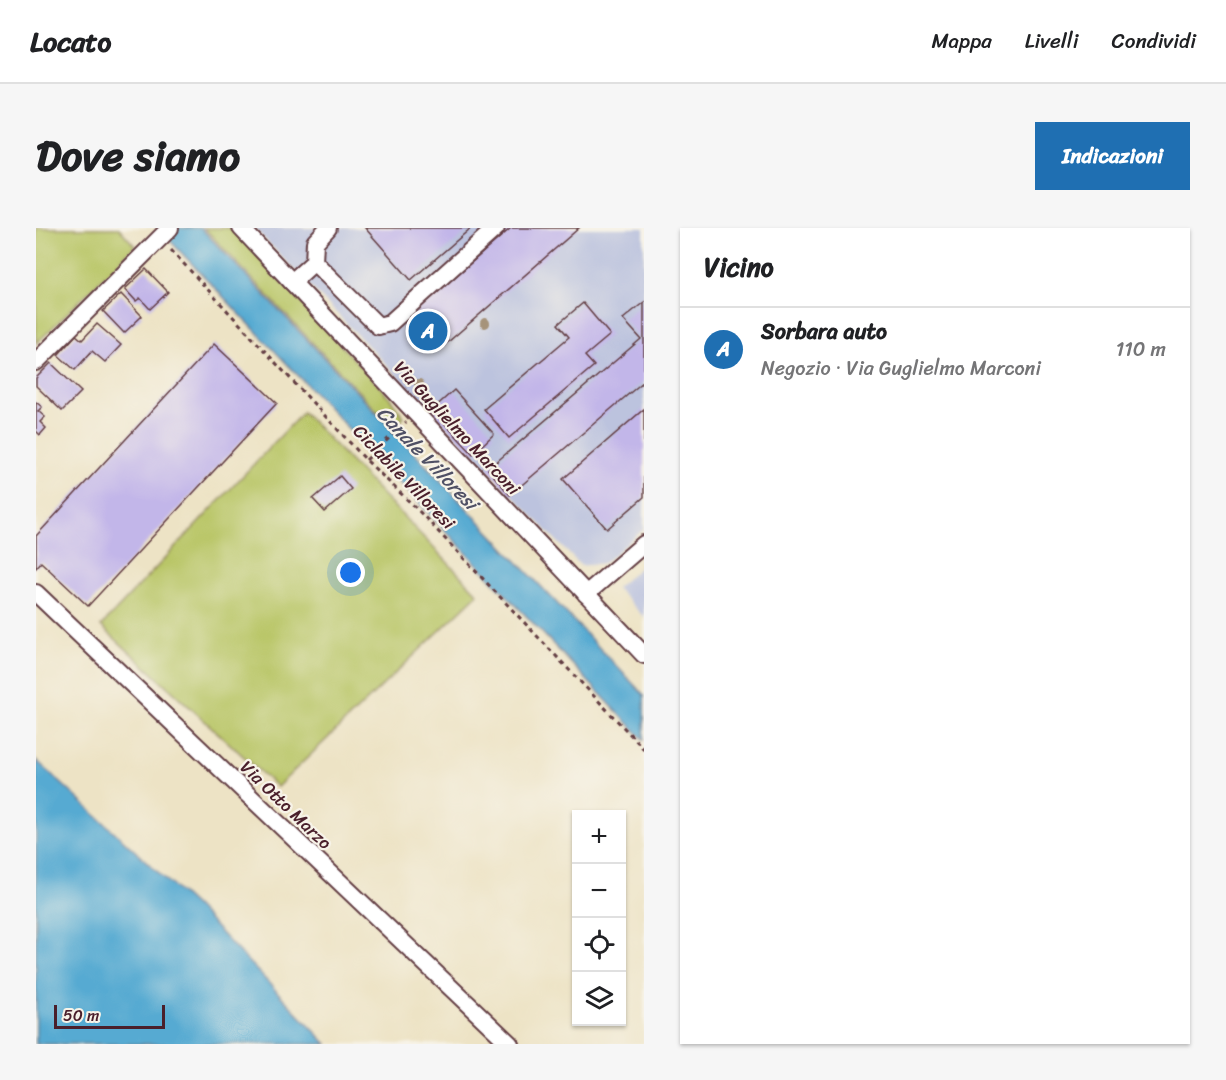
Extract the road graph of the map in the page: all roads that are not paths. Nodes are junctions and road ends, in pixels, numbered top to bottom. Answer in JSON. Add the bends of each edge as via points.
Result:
{"nodes":[{"id":1,"x":241,"y":228,"type":"edge"},
{"id":2,"x":328,"y":228,"type":"edge"},
{"id":3,"x":496,"y":228,"type":"edge"},
{"id":4,"x":161,"y":237,"type":"edge"},
{"id":5,"x":314,"y":262,"type":"junction"},
{"id":6,"x":292,"y":282,"type":"junction"},
{"id":7,"x":36,"y":362,"type":"edge"},
{"id":8,"x":644,"y":544,"type":"edge"},
{"id":9,"x":36,"y":593,"type":"edge"},
{"id":10,"x":586,"y":594,"type":"junction"},
{"id":11,"x":644,"y":655,"type":"edge"},
{"id":12,"x":510,"y":1044,"type":"edge"}],
"edges":[{"from":1,"to":6,"type":"street","name":"Via Guglielmo Marconi"},
{"from":2,"to":5,"type":"street","via":[[315,242]]},
{"from":3,"to":5,"type":"street","via":[[390,323],[378,326]]},
{"from":4,"to":7,"type":"street"},
{"from":5,"to":6,"type":"street"},
{"from":6,"to":10,"type":"street","name":"Via Guglielmo Marconi"},
{"from":8,"to":10,"type":"street"},
{"from":9,"to":12,"type":"street","name":"Via Otto Marzo"},
{"from":10,"to":11,"type":"street","name":"Via Guglielmo Marconi"}]}
